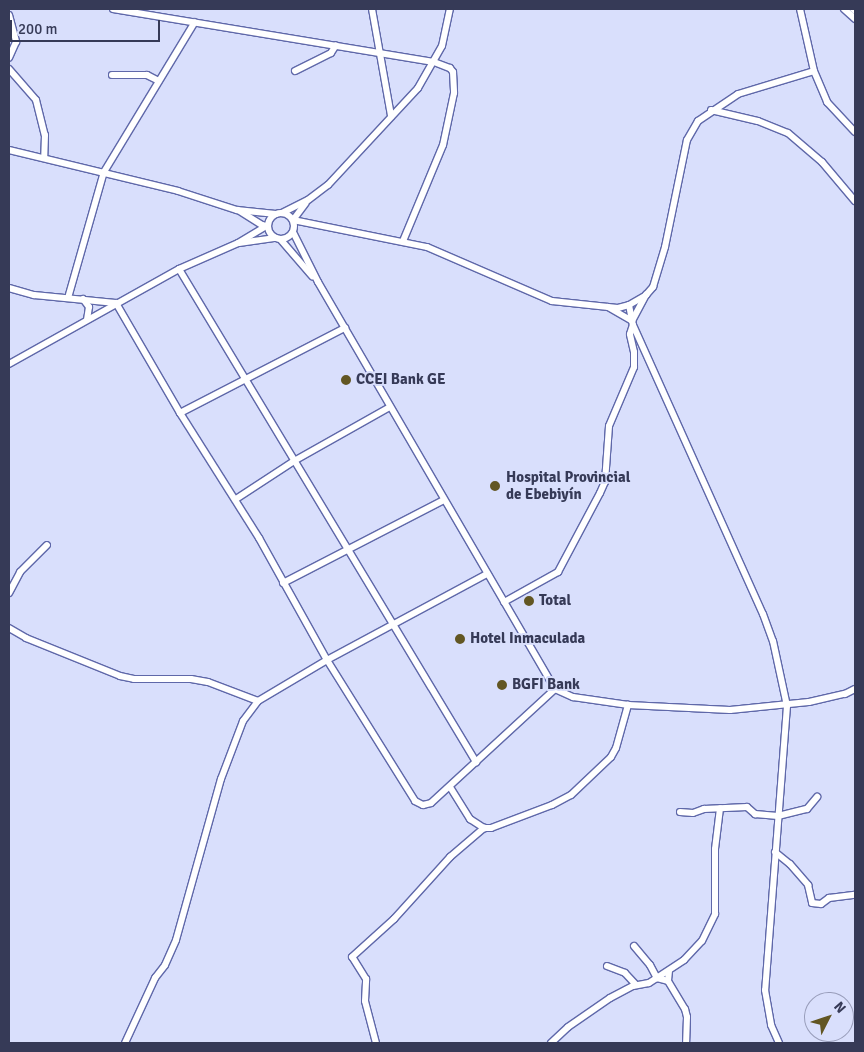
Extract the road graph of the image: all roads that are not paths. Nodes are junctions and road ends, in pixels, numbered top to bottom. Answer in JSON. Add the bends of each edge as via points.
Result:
{"nodes":[{"id":1,"x":113,"y":9,"type":"edge"},
{"id":2,"x":372,"y":9,"type":"edge"},
{"id":3,"x":450,"y":9,"type":"edge"},
{"id":4,"x":800,"y":9,"type":"edge"},
{"id":5,"x":844,"y":9,"type":"edge"},
{"id":6,"x":9,"y":15,"type":"edge"},
{"id":7,"x":855,"y":20,"type":"edge"},
{"id":8,"x":195,"y":22,"type":"junction"},
{"id":9,"x":336,"y":45,"type":"junction"},
{"id":10,"x":379,"y":52,"type":"junction"},
{"id":11,"x":9,"y":58,"type":"edge"},
{"id":12,"x":434,"y":62,"type":"junction"},
{"id":13,"x":9,"y":69,"type":"edge"},
{"id":14,"x":295,"y":71,"type":"dead end"},
{"id":15,"x":814,"y":71,"type":"junction"},
{"id":16,"x":112,"y":75,"type":"dead end"},
{"id":17,"x":160,"y":81,"type":"junction"},
{"id":18,"x":711,"y":110,"type":"junction"},
{"id":19,"x":391,"y":116,"type":"junction"},
{"id":20,"x":855,"y":132,"type":"edge"},
{"id":21,"x":9,"y":150,"type":"edge"},
{"id":22,"x":44,"y":158,"type":"junction"},
{"id":23,"x":104,"y":172,"type":"junction"},
{"id":24,"x":308,"y":200,"type":"junction"},
{"id":25,"x":855,"y":201,"type":"edge"},
{"id":26,"x":237,"y":210,"type":"junction"},
{"id":27,"x":279,"y":213,"type":"junction"},
{"id":28,"x":246,"y":216,"type":"junction"},
{"id":29,"x":293,"y":220,"type":"junction"},
{"id":30,"x":268,"y":225,"type":"junction"},
{"id":31,"x":314,"y":225,"type":"junction"},
{"id":32,"x":294,"y":230,"type":"junction"},
{"id":33,"x":250,"y":235,"type":"junction"},
{"id":34,"x":278,"y":239,"type":"junction"},
{"id":35,"x":403,"y":241,"type":"junction"},
{"id":36,"x":238,"y":243,"type":"junction"},
{"id":37,"x":179,"y":269,"type":"junction"},
{"id":38,"x":318,"y":282,"type":"junction"},
{"id":39,"x":9,"y":288,"type":"edge"},
{"id":40,"x":646,"y":295,"type":"junction"},
{"id":41,"x":68,"y":298,"type":"junction"},
{"id":42,"x":83,"y":299,"type":"junction"},
{"id":43,"x":116,"y":303,"type":"junction"},
{"id":44,"x":629,"y":306,"type":"junction"},
{"id":45,"x":607,"y":307,"type":"junction"},
{"id":46,"x":87,"y":319,"type":"junction"},
{"id":47,"x":632,"y":323,"type":"junction"},
{"id":48,"x":345,"y":328,"type":"junction"},
{"id":49,"x":9,"y":364,"type":"edge"},
{"id":50,"x":246,"y":378,"type":"junction"},
{"id":51,"x":390,"y":407,"type":"junction"},
{"id":52,"x":180,"y":412,"type":"junction"},
{"id":53,"x":294,"y":461,"type":"junction"},
{"id":54,"x":236,"y":499,"type":"junction"},
{"id":55,"x":444,"y":500,"type":"junction"},
{"id":56,"x":47,"y":545,"type":"dead end"},
{"id":57,"x":347,"y":549,"type":"junction"},
{"id":58,"x":487,"y":574,"type":"junction"},
{"id":59,"x":283,"y":583,"type":"junction"},
{"id":60,"x":9,"y":593,"type":"edge"},
{"id":61,"x":504,"y":602,"type":"junction"},
{"id":62,"x":392,"y":624,"type":"junction"},
{"id":63,"x":9,"y":628,"type":"edge"},
{"id":64,"x":327,"y":660,"type":"junction"},
{"id":65,"x":555,"y":689,"type":"junction"},
{"id":66,"x":855,"y":689,"type":"edge"},
{"id":67,"x":258,"y":701,"type":"junction"},
{"id":68,"x":628,"y":705,"type":"junction"},
{"id":69,"x":787,"y":706,"type":"junction"},
{"id":70,"x":476,"y":762,"type":"junction"},
{"id":71,"x":450,"y":787,"type":"junction"},
{"id":72,"x":817,"y":797,"type":"dead end"},
{"id":73,"x":720,"y":808,"type":"junction"},
{"id":74,"x":680,"y":812,"type":"dead end"},
{"id":75,"x":778,"y":816,"type":"junction"},
{"id":76,"x":484,"y":828,"type":"junction"},
{"id":77,"x":776,"y":852,"type":"junction"},
{"id":78,"x":855,"y":895,"type":"edge"},
{"id":79,"x":634,"y":946,"type":"dead end"},
{"id":80,"x":607,"y":966,"type":"dead end"},
{"id":81,"x":669,"y":971,"type":"junction"},
{"id":82,"x":657,"y":978,"type":"junction"},
{"id":83,"x":668,"y":981,"type":"junction"},
{"id":84,"x":636,"y":985,"type":"junction"},
{"id":85,"x":125,"y":1043,"type":"edge"},
{"id":86,"x":376,"y":1043,"type":"edge"},
{"id":87,"x":551,"y":1043,"type":"edge"},
{"id":88,"x":686,"y":1043,"type":"edge"},
{"id":89,"x":779,"y":1043,"type":"edge"}],
"edges":[{"from":1,"to":8,"type":"street"},
{"from":2,"to":10,"type":"street"},
{"from":3,"to":12,"type":"street","via":[[442,46]]},
{"from":4,"to":15,"type":"street"},
{"from":5,"to":7,"type":"street"},
{"from":6,"to":11,"type":"street","via":[[16,42]]},
{"from":8,"to":9,"type":"street"},
{"from":8,"to":17,"type":"street"},
{"from":9,"to":10,"type":"street"},
{"from":9,"to":14,"type":"street","via":[[331,53]]},
{"from":10,"to":12,"type":"street"},
{"from":10,"to":19,"type":"street"},
{"from":12,"to":19,"type":"street","via":[[418,88]]},
{"from":12,"to":35,"type":"street","via":[[453,72],[451,109],[439,158]]},
{"from":13,"to":22,"type":"street","via":[[36,100],[45,135]]},
{"from":15,"to":18,"type":"street","via":[[738,94]]},
{"from":15,"to":20,"type":"street","via":[[828,102]]},
{"from":16,"to":17,"type":"street","via":[[146,75]]},
{"from":17,"to":23,"type":"street"},
{"from":18,"to":25,"type":"street","via":[[758,121],[788,134],[828,168]]},
{"from":18,"to":40,"type":"street","via":[[698,121],[688,140],[665,247],[653,287]]},
{"from":19,"to":24,"type":"street","via":[[328,185]]},
{"from":21,"to":22,"type":"street"},
{"from":22,"to":23,"type":"street"},
{"from":23,"to":26,"type":"street","via":[[178,190]]},
{"from":23,"to":41,"type":"street"},
{"from":24,"to":27,"type":"street"},
{"from":24,"to":29,"type":"street"},
{"from":26,"to":27,"type":"street"},
{"from":26,"to":28,"type":"street"},
{"from":27,"to":29,"type":"street"},
{"from":27,"to":30,"type":"street","via":[[270,218]]},
{"from":28,"to":30,"type":"street"},
{"from":28,"to":33,"type":"street","via":[[252,226]]},
{"from":29,"to":31,"type":"street"},
{"from":29,"to":32,"type":"street"},
{"from":30,"to":33,"type":"street"},
{"from":30,"to":34,"type":"street","via":[[270,233]]},
{"from":31,"to":32,"type":"street"},
{"from":31,"to":35,"type":"street"},
{"from":32,"to":34,"type":"street","via":[[288,238]]},
{"from":32,"to":38,"type":"street"},
{"from":33,"to":36,"type":"street"},
{"from":34,"to":36,"type":"street"},
{"from":34,"to":38,"type":"street"},
{"from":35,"to":45,"type":"street","via":[[427,247],[543,298]]},
{"from":36,"to":37,"type":"street"},
{"from":37,"to":43,"type":"street"},
{"from":37,"to":50,"type":"street"},
{"from":38,"to":48,"type":"street"},
{"from":39,"to":41,"type":"street","via":[[34,295]]},
{"from":40,"to":44,"type":"street"},
{"from":40,"to":47,"type":"street"},
{"from":41,"to":42,"type":"street"},
{"from":42,"to":43,"type":"street"},
{"from":42,"to":46,"type":"street","via":[[89,307]]},
{"from":43,"to":46,"type":"street"},
{"from":43,"to":52,"type":"street"},
{"from":44,"to":45,"type":"street"},
{"from":44,"to":47,"type":"street"},
{"from":45,"to":47,"type":"street"},
{"from":46,"to":49,"type":"street"},
{"from":47,"to":61,"type":"street","via":[[634,367],[609,426],[600,493],[558,572]]},
{"from":47,"to":69,"type":"street","via":[[763,614],[773,641]]},
{"from":48,"to":50,"type":"street"},
{"from":48,"to":51,"type":"street"},
{"from":50,"to":52,"type":"street"},
{"from":50,"to":53,"type":"street"},
{"from":51,"to":53,"type":"street"},
{"from":51,"to":55,"type":"street"},
{"from":52,"to":54,"type":"street"},
{"from":53,"to":54,"type":"street"},
{"from":53,"to":57,"type":"street"},
{"from":54,"to":59,"type":"street"},
{"from":55,"to":57,"type":"street"},
{"from":55,"to":58,"type":"street"},
{"from":56,"to":60,"type":"street","via":[[20,572]]},
{"from":57,"to":59,"type":"street"},
{"from":57,"to":62,"type":"street"},
{"from":58,"to":61,"type":"street"},
{"from":58,"to":62,"type":"street"},
{"from":59,"to":64,"type":"street"},
{"from":61,"to":65,"type":"street"},
{"from":62,"to":64,"type":"street"},
{"from":62,"to":70,"type":"street"},
{"from":63,"to":67,"type":"street","via":[[120,676],[208,682]]},
{"from":64,"to":67,"type":"street"},
{"from":64,"to":71,"type":"street","via":[[415,801],[423,805],[431,803]]},
{"from":65,"to":68,"type":"street","via":[[573,697]]},
{"from":65,"to":70,"type":"street"},
{"from":66,"to":69,"type":"street"},
{"from":67,"to":85,"type":"street","via":[[244,721],[221,779],[176,940]]},
{"from":68,"to":69,"type":"street","via":[[730,710]]},
{"from":68,"to":76,"type":"street","via":[[611,757],[571,795],[534,812]]},
{"from":69,"to":75,"type":"street"},
{"from":70,"to":71,"type":"street"},
{"from":71,"to":76,"type":"street","via":[[470,819]]},
{"from":72,"to":75,"type":"street","via":[[807,810]]},
{"from":73,"to":74,"type":"street"},
{"from":73,"to":75,"type":"street","via":[[747,807],[756,814]]},
{"from":73,"to":81,"type":"street","via":[[714,919],[692,953]]},
{"from":75,"to":77,"type":"street"},
{"from":76,"to":86,"type":"street","via":[[450,857],[394,919],[351,957],[364,975],[365,1000]]},
{"from":77,"to":78,"type":"street","via":[[808,885],[812,903],[821,904],[830,898]]},
{"from":77,"to":89,"type":"street","via":[[765,990],[771,1025]]},
{"from":79,"to":82,"type":"street"},
{"from":80,"to":84,"type":"street","via":[[625,974]]},
{"from":81,"to":82,"type":"street"},
{"from":81,"to":83,"type":"street"},
{"from":82,"to":83,"type":"street"},
{"from":82,"to":84,"type":"street"},
{"from":83,"to":88,"type":"street","via":[[685,1009]]},
{"from":84,"to":87,"type":"street","via":[[576,1021]]}]}
